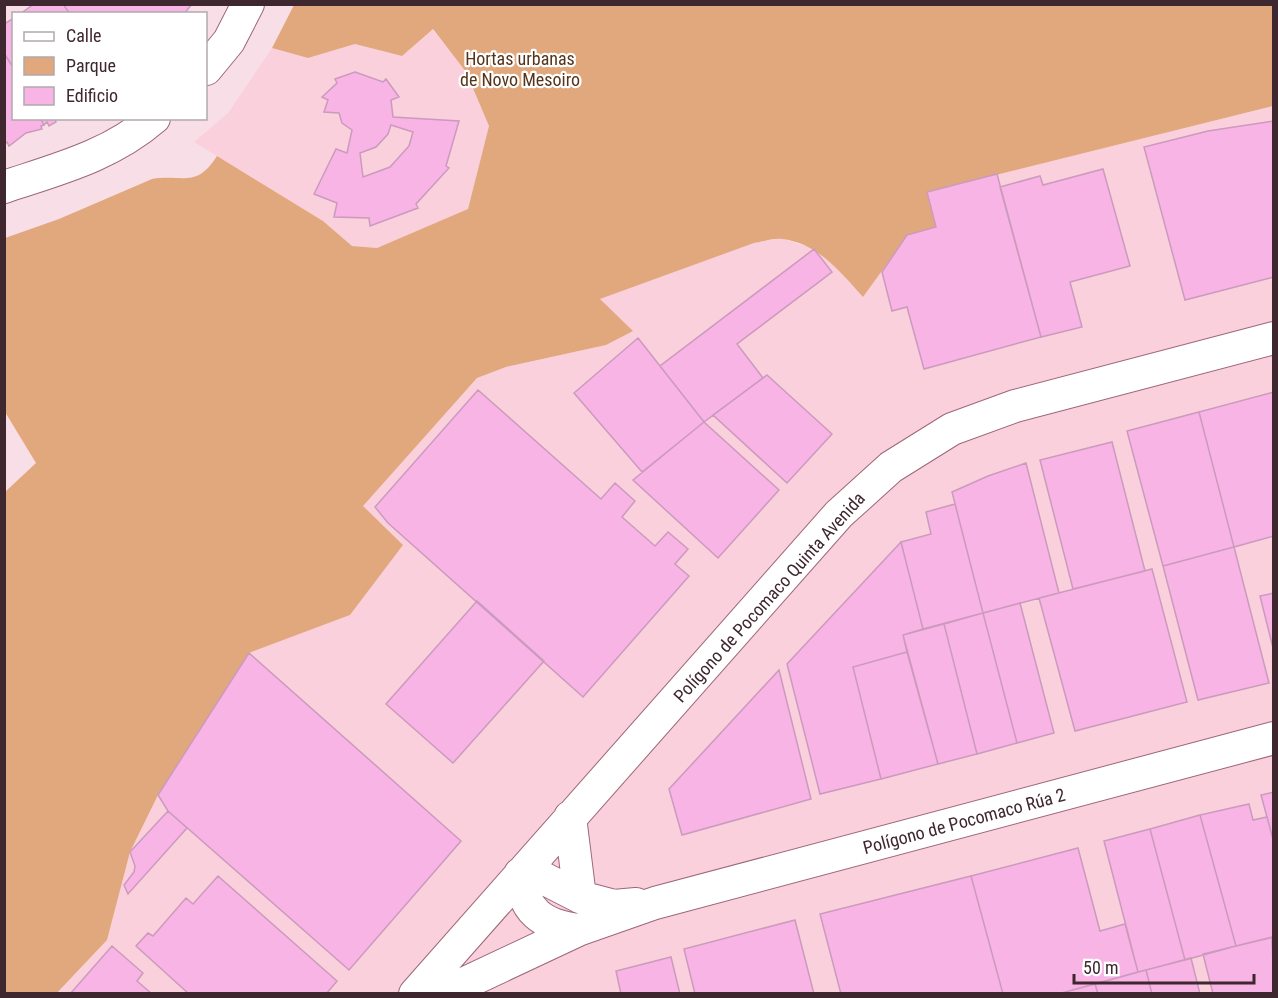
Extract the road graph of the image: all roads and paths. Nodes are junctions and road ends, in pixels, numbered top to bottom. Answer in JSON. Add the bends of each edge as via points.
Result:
{"nodes":[{"id":1,"x":248,"y":4,"type":"edge"},
{"id":2,"x":207,"y":68,"type":"edge"},
{"id":3,"x":151,"y":120,"type":"edge"},
{"id":4,"x":4,"y":187,"type":"edge"},
{"id":5,"x":1274,"y":338,"type":"edge"},
{"id":6,"x":1274,"y":738,"type":"edge"},
{"id":7,"x":570,"y":817,"type":"junction"},
{"id":8,"x":520,"y":874,"type":"junction"},
{"id":9,"x":580,"y":897,"type":"junction"},
{"id":10,"x":655,"y":903,"type":"junction"},
{"id":11,"x":578,"y":930,"type":"junction"},
{"id":12,"x":415,"y":993,"type":"edge"},
{"id":13,"x":442,"y":993,"type":"edge"}],
"edges":[{"from":1,"to":2,"type":"street","via":[[229,41]]},
{"from":3,"to":4,"type":"street","via":[[119,144],[89,159]]},
{"from":5,"to":7,"type":"street","name":"Polígono de Pocomaco Quinta Avenida","via":[[1015,406],[952,429],[891,467],[839,514]]},
{"from":6,"to":10,"type":"street","name":"Polígono de Pocomaco Rúa 2"},
{"from":7,"to":8,"type":"street","name":"Polígono de Pocomaco Quinta Avenida"},
{"from":7,"to":9,"type":"street"},
{"from":8,"to":9,"type":"street","name":"Polígono de Pocomaco Rúa 2","via":[[543,878]]},
{"from":8,"to":11,"type":"street","via":[[522,896],[538,915],[556,927]]},
{"from":8,"to":12,"type":"street","name":"Polígono de Pocomaco Quinta Avenida"},
{"from":9,"to":10,"type":"street","name":"Polígono de Pocomaco Rúa 2","via":[[615,906]]},
{"from":10,"to":11,"type":"street","name":"Polígono de Pocomaco Rúa 2"},
{"from":11,"to":13,"type":"street","name":"Polígono de Pocomaco Rúa 2"}]}
